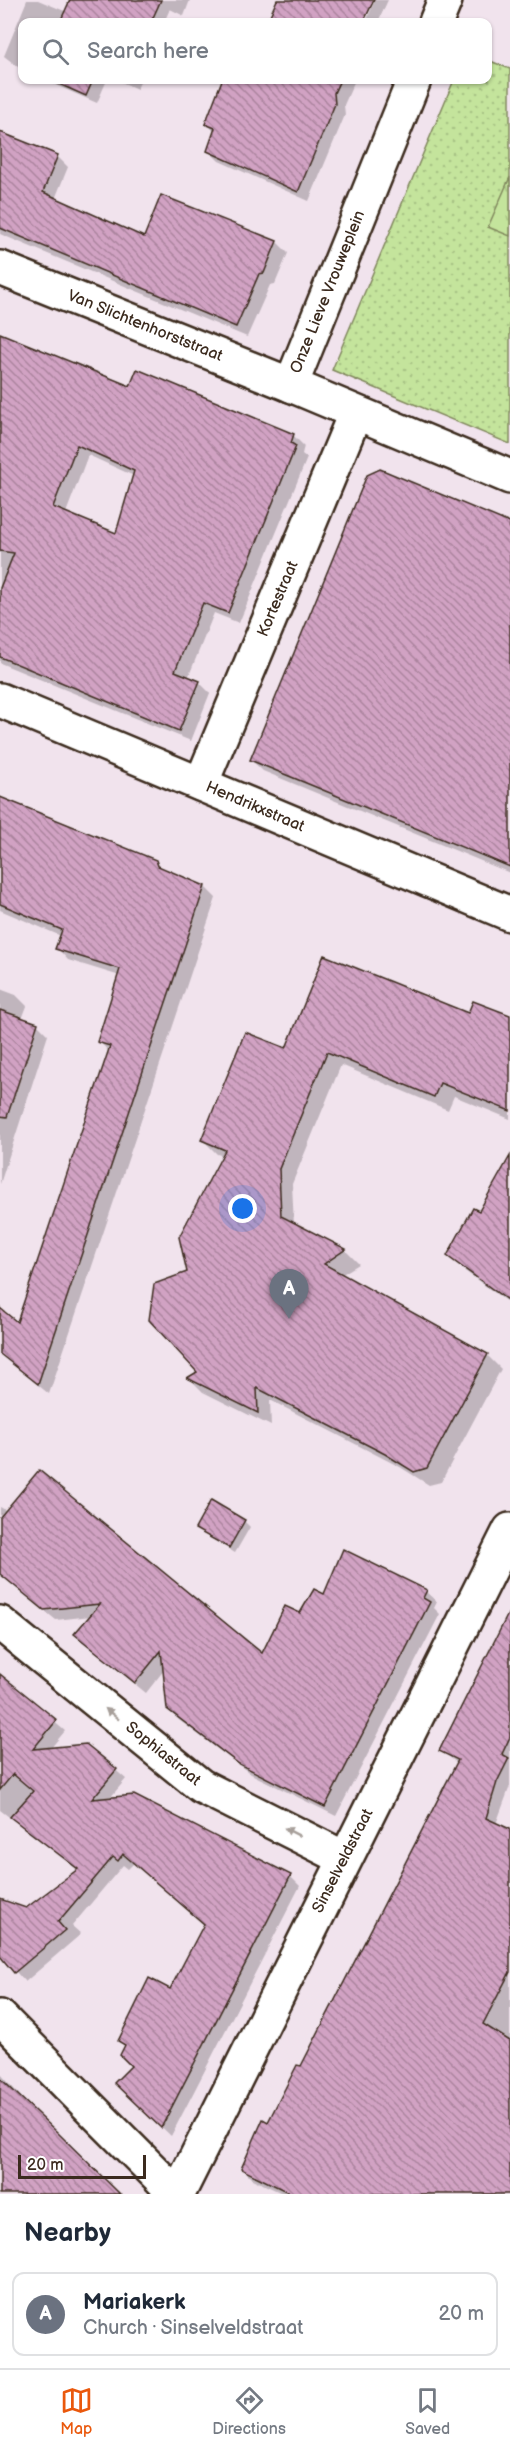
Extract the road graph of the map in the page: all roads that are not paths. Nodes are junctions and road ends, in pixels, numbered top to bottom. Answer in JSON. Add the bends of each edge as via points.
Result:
{"nodes":[{"id":1,"x":446,"y":0,"type":"edge"},
{"id":2,"x":438,"y":18,"type":"edge"},
{"id":3,"x":412,"y":84,"type":"edge"},
{"id":4,"x":0,"y":268,"type":"edge"},
{"id":5,"x":291,"y":385,"type":"junction"},
{"id":6,"x":355,"y":414,"type":"junction"},
{"id":7,"x":510,"y":477,"type":"edge"},
{"id":8,"x":0,"y":700,"type":"edge"},
{"id":9,"x":201,"y":784,"type":"junction"},
{"id":10,"x":510,"y":914,"type":"edge"},
{"id":11,"x":510,"y":1530,"type":"edge"},
{"id":12,"x":0,"y":1623,"type":"edge"},
{"id":13,"x":344,"y":1858,"type":"junction"},
{"id":14,"x":0,"y":2017,"type":"edge"},
{"id":15,"x":177,"y":2194,"type":"edge"}],
"edges":[{"from":1,"to":2,"type":"street"},
{"from":3,"to":5,"type":"street","name":"Onze Lieve Vrouweplein"},
{"from":4,"to":5,"type":"street","name":"Van Slichtenhorststraat"},
{"from":5,"to":6,"type":"street","name":"Onze Lieve Vrouweplein"},
{"from":6,"to":7,"type":"street","name":"Onze Lieve Vrouweplein"},
{"from":6,"to":9,"type":"street","name":"Kortestraat"},
{"from":8,"to":9,"type":"street","name":"Hendrikxstraat"},
{"from":9,"to":10,"type":"street","name":"Hendrikxstraat"},
{"from":11,"to":13,"type":"street","name":"Sinselveldstraat"},
{"from":13,"to":12,"type":"street","name":"Sophiastraat","one_way":true,"via":[[201,1786]]},
{"from":13,"to":15,"type":"street","name":"Sinselveldstraat"},
{"from":14,"to":15,"type":"street"}]}
